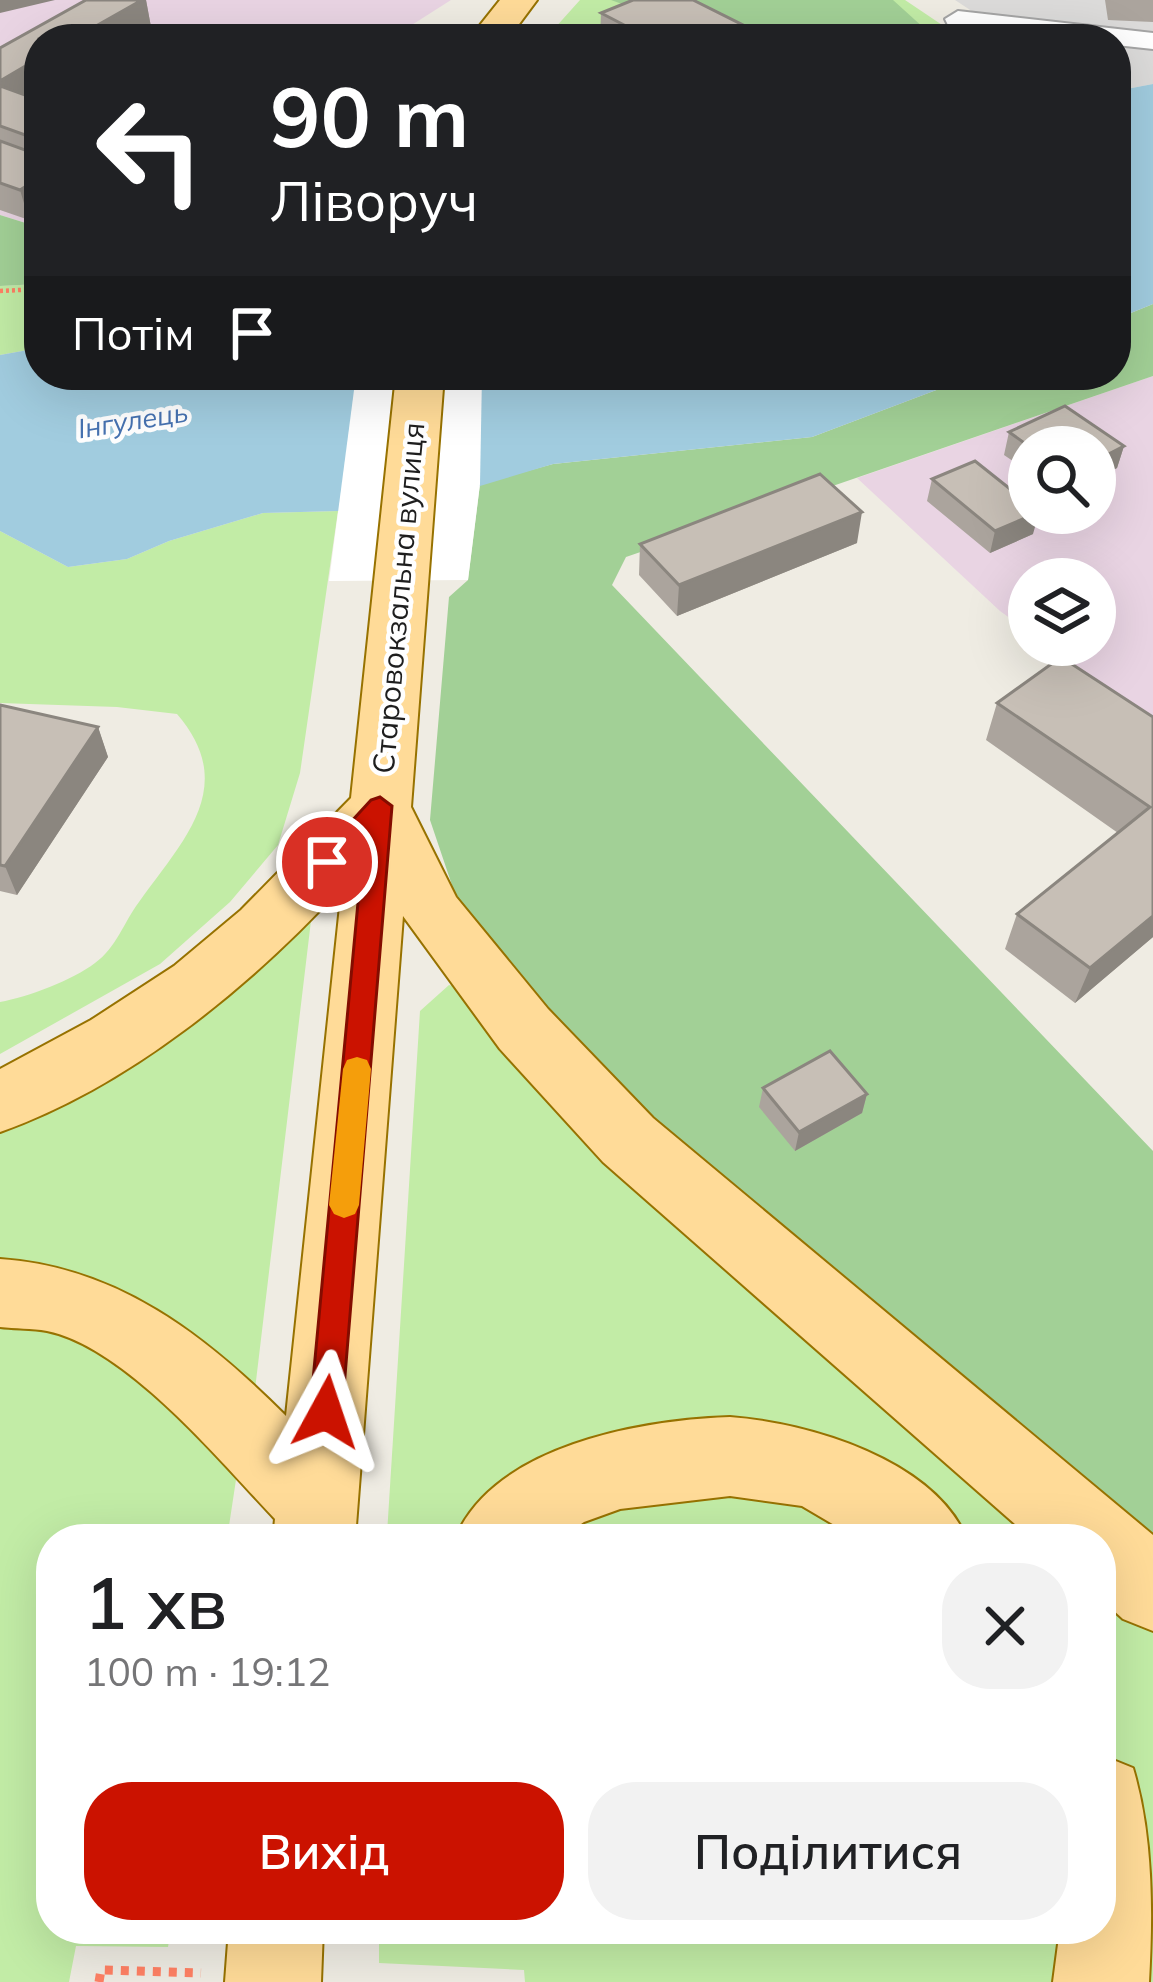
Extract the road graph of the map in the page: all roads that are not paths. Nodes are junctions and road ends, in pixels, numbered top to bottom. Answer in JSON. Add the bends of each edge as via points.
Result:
{"nodes":[{"id":1,"x":519,"y":0,"type":"edge"},
{"id":2,"x":931,"y":0,"type":"edge"},
{"id":3,"x":958,"y":19,"type":"junction"},
{"id":4,"x":500,"y":24,"type":"edge"},
{"id":5,"x":966,"y":24,"type":"edge"},
{"id":6,"x":1002,"y":24,"type":"edge"},
{"id":7,"x":419,"y":390,"type":"edge"},
{"id":8,"x":380,"y":806,"type":"junction"},
{"id":9,"x":0,"y":1102,"type":"edge"},
{"id":10,"x":0,"y":1293,"type":"edge"},
{"id":11,"x":316,"y":1522,"type":"edge"},
{"id":12,"x":515,"y":1524,"type":"edge"},
{"id":13,"x":904,"y":1524,"type":"edge"},
{"id":14,"x":1077,"y":1524,"type":"edge"},
{"id":15,"x":1116,"y":1557,"type":"edge"},
{"id":16,"x":1153,"y":1589,"type":"edge"},
{"id":17,"x":1106,"y":1944,"type":"edge"},
{"id":18,"x":1102,"y":1982,"type":"edge"}],
"edges":[{"from":1,"to":4,"type":"main road"},
{"from":2,"to":3,"type":"street"},
{"from":3,"to":5,"type":"street"},
{"from":3,"to":6,"type":"street"},
{"from":7,"to":8,"type":"main road","name":"Старовокзальна вулиця"},
{"from":8,"to":9,"type":"main road","via":[[219,968]]},
{"from":8,"to":11,"type":"main road","name":"Старовокзальна вулиця"},
{"from":8,"to":14,"type":"main road","via":[[433,913],[524,1029],[628,1140]]},
{"from":10,"to":11,"type":"main road","via":[[86,1306],[154,1348]]},
{"from":12,"to":13,"type":"main road","via":[[550,1496],[609,1471],[691,1459],[771,1460],[833,1477]]},
{"from":15,"to":16,"type":"main road"},
{"from":17,"to":18,"type":"main road"}]}
